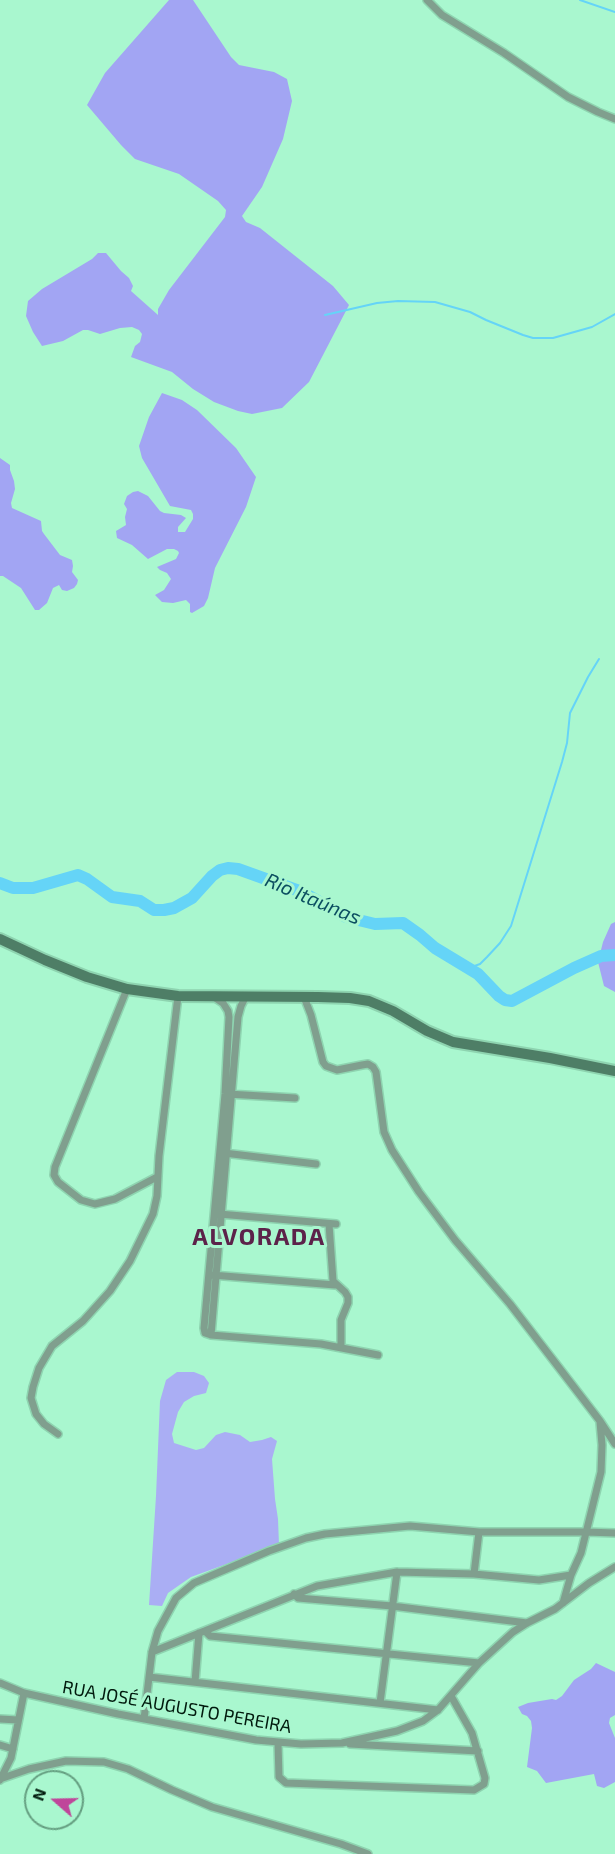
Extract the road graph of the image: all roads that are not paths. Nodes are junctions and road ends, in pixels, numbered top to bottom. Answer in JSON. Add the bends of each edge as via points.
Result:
{"nodes":[{"id":1,"x":427,"y":0,"type":"edge"},
{"id":2,"x":615,"y":119,"type":"edge"},
{"id":3,"x":0,"y":939,"type":"edge"},
{"id":4,"x":126,"y":989,"type":"junction"},
{"id":5,"x":178,"y":996,"type":"junction"},
{"id":6,"x":246,"y":996,"type":"junction"},
{"id":7,"x":214,"y":997,"type":"junction"},
{"id":8,"x":304,"y":997,"type":"junction"},
{"id":9,"x":318,"y":997,"type":"junction"},
{"id":10,"x":311,"y":1015,"type":"junction"},
{"id":11,"x":615,"y":1071,"type":"edge"},
{"id":12,"x":229,"y":1094,"type":"junction"},
{"id":13,"x":295,"y":1098,"type":"dead end"},
{"id":14,"x":223,"y":1153,"type":"junction"},
{"id":15,"x":316,"y":1164,"type":"dead end"},
{"id":16,"x":157,"y":1176,"type":"junction"},
{"id":17,"x":217,"y":1214,"type":"junction"},
{"id":18,"x":212,"y":1275,"type":"junction"},
{"id":19,"x":335,"y":1285,"type":"junction"},
{"id":20,"x":341,"y":1347,"type":"junction"},
{"id":21,"x":378,"y":1355,"type":"dead end"},
{"id":22,"x":600,"y":1421,"type":"junction"},
{"id":23,"x":58,"y":1434,"type":"dead end"},
{"id":24,"x":615,"y":1444,"type":"edge"},
{"id":25,"x":479,"y":1532,"type":"junction"},
{"id":26,"x":586,"y":1532,"type":"junction"},
{"id":27,"x":615,"y":1533,"type":"edge"},
{"id":28,"x":615,"y":1567,"type":"edge"},
{"id":29,"x":397,"y":1572,"type":"junction"},
{"id":30,"x":474,"y":1574,"type":"junction"},
{"id":31,"x":571,"y":1575,"type":"junction"},
{"id":32,"x":294,"y":1594,"type":"junction"},
{"id":33,"x":563,"y":1603,"type":"junction"},
{"id":34,"x":392,"y":1606,"type":"junction"},
{"id":35,"x":527,"y":1623,"type":"junction"},
{"id":36,"x":202,"y":1632,"type":"junction"},
{"id":37,"x":152,"y":1652,"type":"junction"},
{"id":38,"x":386,"y":1653,"type":"junction"},
{"id":39,"x":479,"y":1663,"type":"junction"},
{"id":40,"x":149,"y":1677,"type":"junction"},
{"id":41,"x":195,"y":1682,"type":"junction"},
{"id":42,"x":0,"y":1683,"type":"edge"},
{"id":43,"x":24,"y":1694,"type":"junction"},
{"id":44,"x":451,"y":1696,"type":"junction"},
{"id":45,"x":380,"y":1703,"type":"junction"},
{"id":46,"x":438,"y":1710,"type":"junction"},
{"id":47,"x":0,"y":1719,"type":"edge"},
{"id":48,"x":144,"y":1719,"type":"junction"},
{"id":49,"x":18,"y":1720,"type":"junction"},
{"id":50,"x":278,"y":1743,"type":"junction"},
{"id":51,"x":342,"y":1743,"type":"junction"},
{"id":52,"x":0,"y":1745,"type":"edge"},
{"id":53,"x":13,"y":1749,"type":"junction"},
{"id":54,"x":478,"y":1750,"type":"junction"},
{"id":55,"x":0,"y":1779,"type":"edge"},
{"id":56,"x":368,"y":1854,"type":"edge"}],
"edges":[{"from":1,"to":2,"type":"street","via":[[442,15],[568,97]]},
{"from":3,"to":4,"type":"main road","via":[[87,977]]},
{"from":4,"to":5,"type":"main road"},
{"from":4,"to":16,"type":"street","via":[[54,1175],[81,1200],[95,1204],[115,1199]]},
{"from":5,"to":7,"type":"main road"},
{"from":5,"to":16,"type":"street"},
{"from":6,"to":7,"type":"main road"},
{"from":6,"to":8,"type":"main road"},
{"from":6,"to":12,"type":"street","via":[[238,1017]]},
{"from":7,"to":12,"type":"street","via":[[223,1003],[229,1017]]},
{"from":8,"to":9,"type":"main road"},
{"from":8,"to":10,"type":"street"},
{"from":9,"to":10,"type":"street"},
{"from":9,"to":11,"type":"main road","via":[[375,1003],[453,1042]]},
{"from":10,"to":22,"type":"street","via":[[326,1066],[336,1070],[368,1064],[373,1067],[384,1132],[392,1150],[455,1240]]},
{"from":12,"to":13,"type":"street"},
{"from":12,"to":14,"type":"street"},
{"from":14,"to":15,"type":"street"},
{"from":14,"to":17,"type":"street"},
{"from":16,"to":23,"type":"street","via":[[153,1214],[130,1261],[100,1303],[52,1346],[39,1368],[32,1406],[44,1424]]},
{"from":17,"to":18,"type":"street"},
{"from":17,"to":19,"type":"street","via":[[332,1224]]},
{"from":18,"to":19,"type":"street"},
{"from":18,"to":20,"type":"street","via":[[206,1333]]},
{"from":19,"to":20,"type":"street","via":[[348,1297],[341,1320]]},
{"from":20,"to":21,"type":"street"},
{"from":22,"to":24,"type":"street"},
{"from":22,"to":26,"type":"street","via":[[601,1472]]},
{"from":25,"to":26,"type":"street"},
{"from":25,"to":30,"type":"street"},
{"from":25,"to":37,"type":"street","via":[[410,1527],[369,1529],[306,1538],[269,1551],[184,1590],[166,1614]]},
{"from":26,"to":27,"type":"street"},
{"from":26,"to":31,"type":"street"},
{"from":28,"to":33,"type":"street","name":"RUA JOSÉ AUGUSTO PEREIRA"},
{"from":29,"to":30,"type":"street"},
{"from":29,"to":32,"type":"street","via":[[317,1586]]},
{"from":29,"to":34,"type":"street"},
{"from":30,"to":31,"type":"street","via":[[539,1580]]},
{"from":31,"to":33,"type":"street"},
{"from":32,"to":34,"type":"street","via":[[298,1598]]},
{"from":32,"to":36,"type":"street"},
{"from":33,"to":35,"type":"street","name":"RUA JOSÉ AUGUSTO PEREIRA"},
{"from":34,"to":35,"type":"street"},
{"from":34,"to":38,"type":"street"},
{"from":35,"to":39,"type":"street","name":"RUA JOSÉ AUGUSTO PEREIRA"},
{"from":36,"to":37,"type":"street"},
{"from":36,"to":38,"type":"street","via":[[210,1636]]},
{"from":36,"to":41,"type":"street"},
{"from":37,"to":40,"type":"street"},
{"from":38,"to":39,"type":"street"},
{"from":38,"to":45,"type":"street"},
{"from":39,"to":44,"type":"street","name":"RUA JOSÉ AUGUSTO PEREIRA"},
{"from":40,"to":41,"type":"street"},
{"from":40,"to":48,"type":"street"},
{"from":41,"to":45,"type":"street"},
{"from":42,"to":43,"type":"street","name":"RUA JOSÉ AUGUSTO PEREIRA"},
{"from":43,"to":48,"type":"street","name":"RUA JOSÉ AUGUSTO PEREIRA"},
{"from":43,"to":49,"type":"street"},
{"from":44,"to":46,"type":"street","name":"RUA JOSÉ AUGUSTO PEREIRA"},
{"from":44,"to":54,"type":"street"},
{"from":45,"to":46,"type":"street"},
{"from":46,"to":51,"type":"street","name":"RUA JOSÉ AUGUSTO PEREIRA","via":[[408,1728]]},
{"from":47,"to":49,"type":"street"},
{"from":48,"to":50,"type":"street","name":"RUA JOSÉ AUGUSTO PEREIRA"},
{"from":49,"to":53,"type":"street"},
{"from":50,"to":51,"type":"street","name":"RUA JOSÉ AUGUSTO PEREIRA"},
{"from":50,"to":54,"type":"street","via":[[279,1777],[286,1783],[474,1790],[484,1784],[485,1778]]},
{"from":51,"to":54,"type":"street"},
{"from":52,"to":53,"type":"street"},
{"from":53,"to":55,"type":"street"},
{"from":55,"to":56,"type":"street","via":[[66,1761],[104,1762],[212,1807]]}]}
